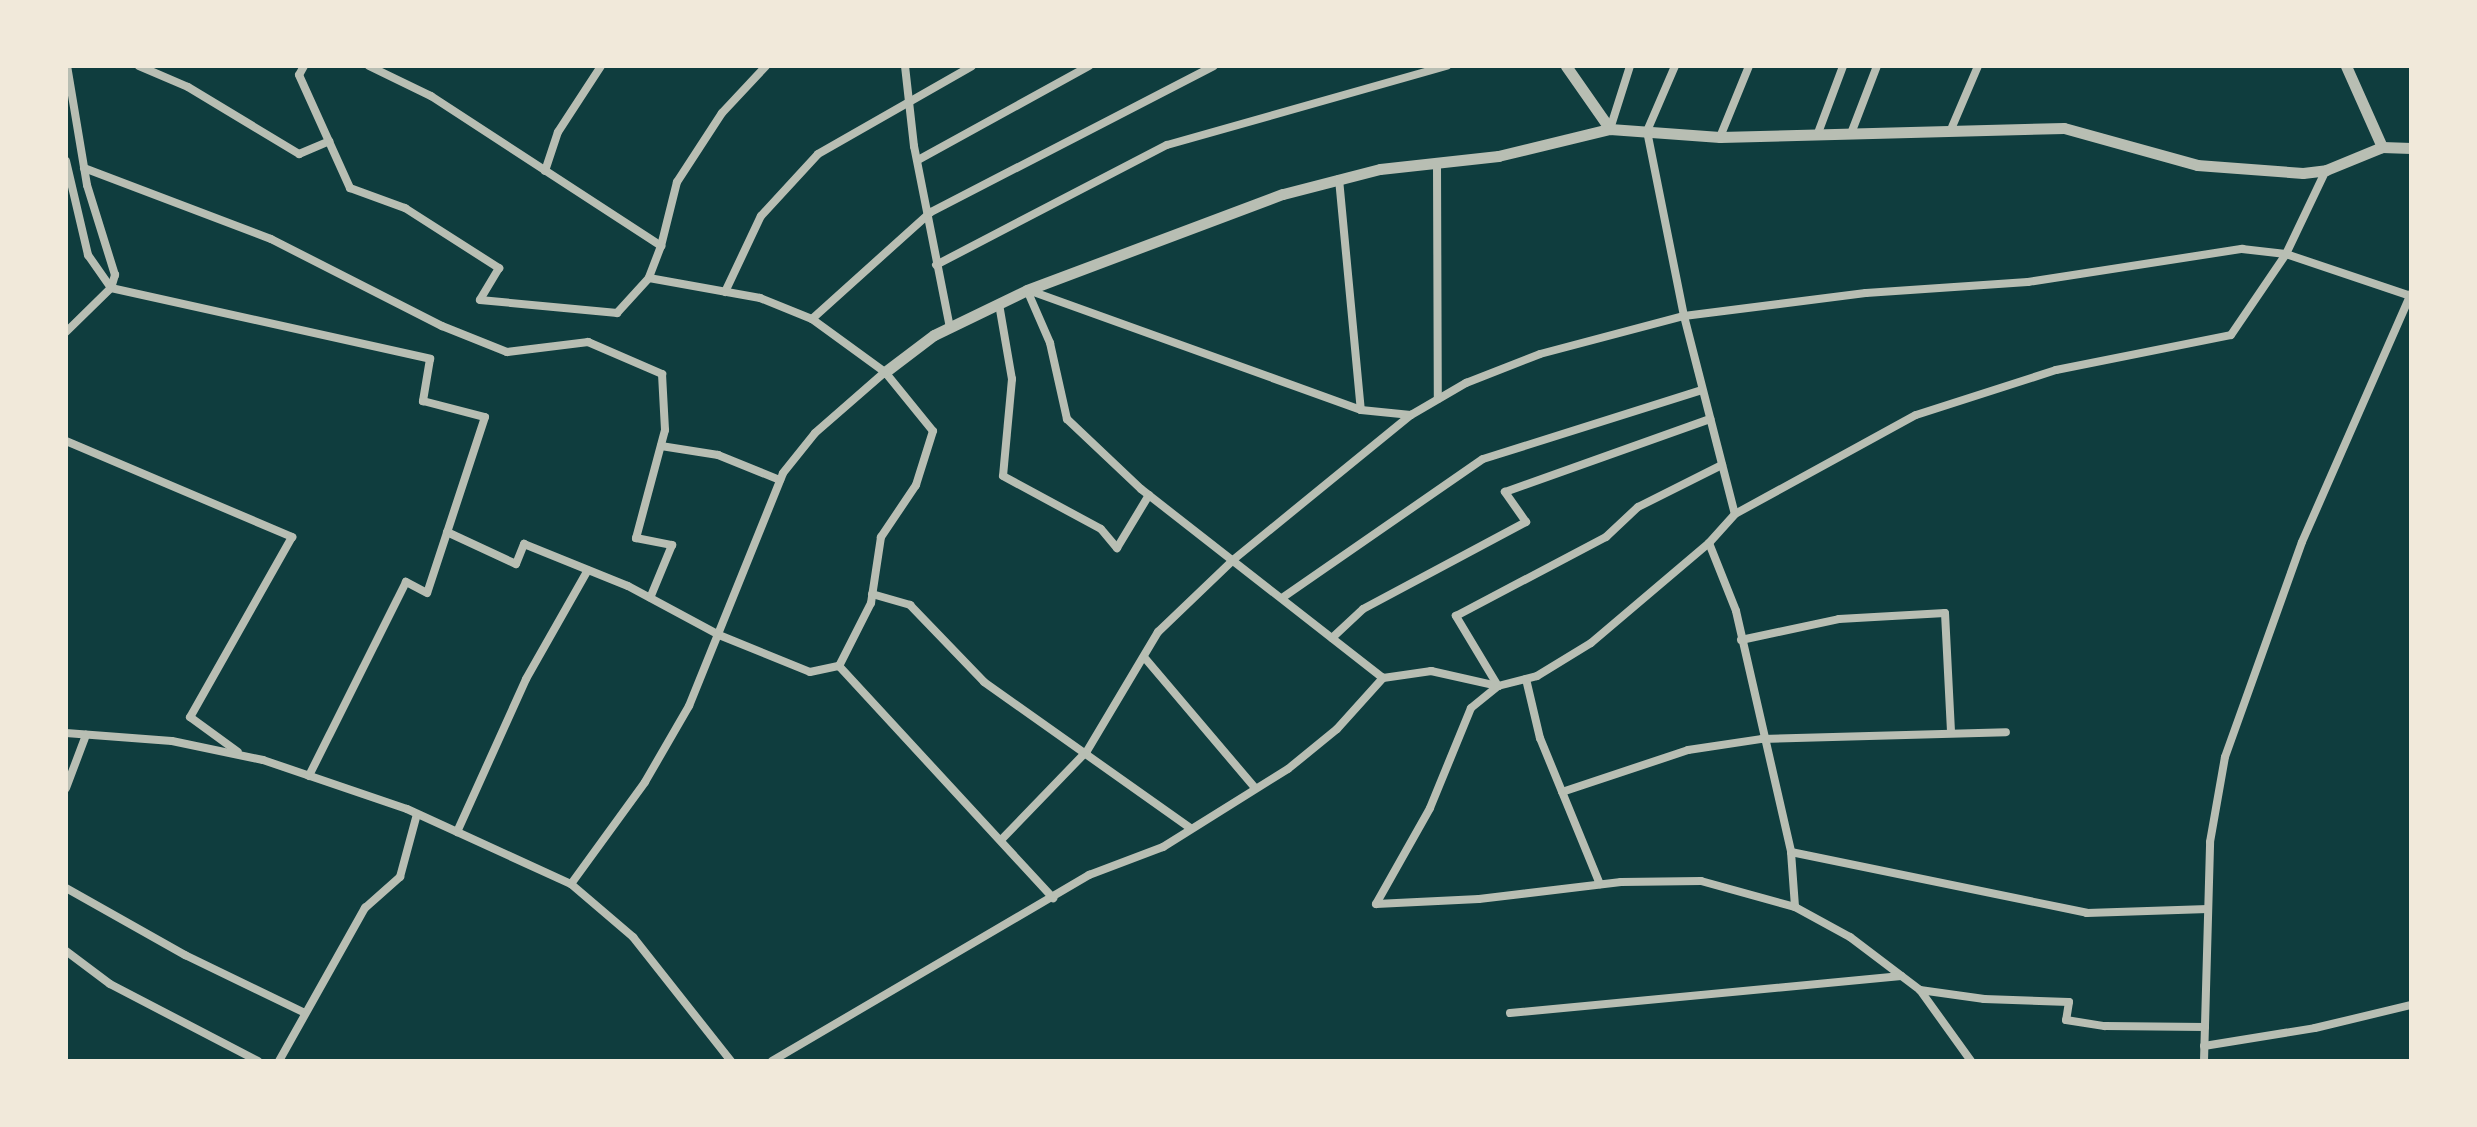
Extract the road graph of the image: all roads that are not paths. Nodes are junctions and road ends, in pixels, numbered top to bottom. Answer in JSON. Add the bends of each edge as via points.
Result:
{"nodes":[{"id":1,"x":67,"y":66,"type":"edge"},
{"id":2,"x":139,"y":66,"type":"edge"},
{"id":3,"x":304,"y":66,"type":"edge"},
{"id":4,"x":369,"y":66,"type":"edge"},
{"id":5,"x":601,"y":66,"type":"edge"},
{"id":6,"x":766,"y":66,"type":"edge"},
{"id":7,"x":905,"y":66,"type":"edge"},
{"id":8,"x":972,"y":66,"type":"edge"},
{"id":9,"x":1089,"y":66,"type":"edge"},
{"id":10,"x":1214,"y":66,"type":"edge"},
{"id":11,"x":1447,"y":66,"type":"edge"},
{"id":12,"x":1566,"y":66,"type":"edge"},
{"id":13,"x":1630,"y":66,"type":"edge"},
{"id":14,"x":1675,"y":66,"type":"edge"},
{"id":15,"x":1749,"y":66,"type":"edge"},
{"id":16,"x":1843,"y":66,"type":"edge"},
{"id":17,"x":1877,"y":66,"type":"edge"},
{"id":18,"x":1978,"y":66,"type":"edge"},
{"id":19,"x":2346,"y":66,"type":"edge"},
{"id":20,"x":909,"y":101,"type":"junction"},
{"id":21,"x":1952,"y":127,"type":"junction"},
{"id":22,"x":1610,"y":129,"type":"junction"},
{"id":23,"x":1647,"y":131,"type":"junction"},
{"id":24,"x":1852,"y":131,"type":"junction"},
{"id":25,"x":1818,"y":133,"type":"junction"},
{"id":26,"x":1720,"y":137,"type":"junction"},
{"id":27,"x":329,"y":141,"type":"junction"},
{"id":28,"x":2382,"y":147,"type":"junction"},
{"id":29,"x":2411,"y":148,"type":"edge"},
{"id":30,"x":918,"y":160,"type":"junction"},
{"id":31,"x":66,"y":161,"type":"edge"},
{"id":32,"x":1437,"y":164,"type":"junction"},
{"id":33,"x":84,"y":168,"type":"junction"},
{"id":34,"x":2326,"y":170,"type":"junction"},
{"id":35,"x":545,"y":171,"type":"junction"},
{"id":36,"x":1339,"y":179,"type":"junction"},
{"id":37,"x":931,"y":212,"type":"junction"},
{"id":38,"x":661,"y":246,"type":"junction"},
{"id":39,"x":2286,"y":254,"type":"junction"},
{"id":40,"x":936,"y":265,"type":"junction"},
{"id":41,"x":649,"y":278,"type":"junction"},
{"id":42,"x":111,"y":288,"type":"junction"},
{"id":43,"x":1027,"y":290,"type":"junction"},
{"id":44,"x":725,"y":292,"type":"junction"},
{"id":45,"x":2411,"y":295,"type":"edge"},
{"id":46,"x":999,"y":304,"type":"junction"},
{"id":47,"x":1684,"y":316,"type":"junction"},
{"id":48,"x":812,"y":319,"type":"junction"},
{"id":49,"x":950,"y":328,"type":"junction"},
{"id":50,"x":66,"y":332,"type":"edge"},
{"id":51,"x":885,"y":372,"type":"junction"},
{"id":52,"x":1702,"y":390,"type":"junction"},
{"id":53,"x":1438,"y":399,"type":"junction"},
{"id":54,"x":1361,"y":410,"type":"junction"},
{"id":55,"x":1411,"y":415,"type":"junction"},
{"id":56,"x":1710,"y":419,"type":"junction"},
{"id":57,"x":66,"y":441,"type":"edge"},
{"id":58,"x":661,"y":446,"type":"junction"},
{"id":59,"x":1722,"y":465,"type":"junction"},
{"id":60,"x":780,"y":480,"type":"junction"},
{"id":61,"x":1149,"y":495,"type":"junction"},
{"id":62,"x":1735,"y":514,"type":"junction"},
{"id":63,"x":447,"y":532,"type":"junction"},
{"id":64,"x":1709,"y":543,"type":"junction"},
{"id":65,"x":1233,"y":560,"type":"junction"},
{"id":66,"x":588,"y":570,"type":"junction"},
{"id":67,"x":872,"y":594,"type":"junction"},
{"id":68,"x":650,"y":598,"type":"junction"},
{"id":69,"x":1282,"y":598,"type":"junction"},
{"id":70,"x":719,"y":635,"type":"junction"},
{"id":71,"x":1332,"y":638,"type":"junction"},
{"id":72,"x":1741,"y":640,"type":"junction"},
{"id":73,"x":1144,"y":657,"type":"junction"},
{"id":74,"x":839,"y":666,"type":"junction"},
{"id":75,"x":1383,"y":678,"type":"junction"},
{"id":76,"x":1526,"y":679,"type":"junction"},
{"id":77,"x":1498,"y":686,"type":"junction"},
{"id":78,"x":2006,"y":732,"type":"dead end"},
{"id":79,"x":66,"y":733,"type":"edge"},
{"id":80,"x":1951,"y":733,"type":"junction"},
{"id":81,"x":86,"y":735,"type":"junction"},
{"id":82,"x":1762,"y":739,"type":"junction"},
{"id":83,"x":1087,"y":751,"type":"junction"},
{"id":84,"x":242,"y":756,"type":"junction"},
{"id":85,"x":309,"y":776,"type":"junction"},
{"id":86,"x":66,"y":788,"type":"edge"},
{"id":87,"x":1255,"y":788,"type":"junction"},
{"id":88,"x":1562,"y":792,"type":"junction"},
{"id":89,"x":417,"y":814,"type":"junction"},
{"id":90,"x":1190,"y":828,"type":"junction"},
{"id":91,"x":457,"y":832,"type":"junction"},
{"id":92,"x":1002,"y":839,"type":"junction"},
{"id":93,"x":1791,"y":852,"type":"junction"},
{"id":94,"x":571,"y":884,"type":"junction"},
{"id":95,"x":1600,"y":884,"type":"junction"},
{"id":96,"x":66,"y":888,"type":"edge"},
{"id":97,"x":1053,"y":898,"type":"junction"},
{"id":98,"x":1795,"y":907,"type":"junction"},
{"id":99,"x":2208,"y":909,"type":"junction"},
{"id":100,"x":66,"y":951,"type":"edge"},
{"id":101,"x":1902,"y":976,"type":"junction"},
{"id":102,"x":1920,"y":990,"type":"junction"},
{"id":103,"x":2411,"y":1005,"type":"edge"},
{"id":104,"x":303,"y":1012,"type":"junction"},
{"id":105,"x":1510,"y":1013,"type":"dead end"},
{"id":106,"x":2205,"y":1027,"type":"junction"},
{"id":107,"x":2204,"y":1046,"type":"junction"},
{"id":108,"x":258,"y":1061,"type":"edge"},
{"id":109,"x":279,"y":1061,"type":"edge"},
{"id":110,"x":731,"y":1061,"type":"edge"},
{"id":111,"x":772,"y":1061,"type":"edge"},
{"id":112,"x":1971,"y":1061,"type":"edge"},
{"id":113,"x":2204,"y":1061,"type":"edge"}],
"edges":[{"from":1,"to":33,"type":"street"},
{"from":2,"to":27,"type":"street","via":[[188,87],[299,154]]},
{"from":3,"to":27,"type":"street","via":[[299,75]]},
{"from":4,"to":35,"type":"street","via":[[431,96]]},
{"from":5,"to":35,"type":"street","via":[[558,132]]},
{"from":6,"to":38,"type":"street","via":[[722,113],[677,182]]},
{"from":7,"to":20,"type":"street"},
{"from":8,"to":20,"type":"street"},
{"from":9,"to":30,"type":"street"},
{"from":10,"to":37,"type":"street"},
{"from":11,"to":40,"type":"street","via":[[1167,145]]},
{"from":12,"to":22,"type":"street"},
{"from":13,"to":22,"type":"street"},
{"from":14,"to":23,"type":"street"},
{"from":15,"to":26,"type":"street"},
{"from":16,"to":25,"type":"street"},
{"from":17,"to":24,"type":"street"},
{"from":18,"to":21,"type":"street"},
{"from":19,"to":28,"type":"street"},
{"from":20,"to":30,"type":"street"},
{"from":20,"to":44,"type":"street","via":[[818,154],[761,216]]},
{"from":21,"to":24,"type":"street"},
{"from":21,"to":34,"type":"street","via":[[2064,128],[2197,165]]},
{"from":22,"to":23,"type":"street"},
{"from":22,"to":32,"type":"street","via":[[1498,156]]},
{"from":23,"to":26,"type":"street"},
{"from":23,"to":47,"type":"street"},
{"from":24,"to":25,"type":"street"},
{"from":25,"to":26,"type":"street"},
{"from":27,"to":41,"type":"street","via":[[350,188],[405,208],[499,268],[480,300],[617,313]]},
{"from":28,"to":29,"type":"street"},
{"from":28,"to":34,"type":"street"},
{"from":30,"to":37,"type":"street"},
{"from":31,"to":42,"type":"street","via":[[88,255]]},
{"from":32,"to":36,"type":"street"},
{"from":32,"to":53,"type":"street"},
{"from":33,"to":42,"type":"street","via":[[112,258]]},
{"from":33,"to":58,"type":"street","via":[[271,239],[442,326],[507,352],[588,342],[662,374]]},
{"from":34,"to":39,"type":"street"},
{"from":35,"to":38,"type":"street"},
{"from":36,"to":43,"type":"street","via":[[1283,194]]},
{"from":36,"to":54,"type":"street"},
{"from":37,"to":40,"type":"street"},
{"from":37,"to":48,"type":"street"},
{"from":38,"to":41,"type":"street"},
{"from":39,"to":45,"type":"street"},
{"from":39,"to":47,"type":"street","via":[[2242,249],[2028,282],[1866,293]]},
{"from":39,"to":62,"type":"street","via":[[2231,335],[2056,370],[1916,415]]},
{"from":40,"to":49,"type":"street"},
{"from":41,"to":44,"type":"street"},
{"from":42,"to":50,"type":"street"},
{"from":42,"to":63,"type":"street","via":[[430,359],[423,401],[485,417]]},
{"from":43,"to":46,"type":"street"},
{"from":43,"to":54,"type":"street"},
{"from":43,"to":61,"type":"street","via":[[1050,343],[1067,419]]},
{"from":44,"to":48,"type":"street","via":[[760,298]]},
{"from":45,"to":99,"type":"street","via":[[2302,542],[2254,669],[2225,757],[2210,842]]},
{"from":46,"to":49,"type":"street"},
{"from":46,"to":61,"type":"street","via":[[1012,379],[1003,476],[1101,529],[1117,548]]},
{"from":47,"to":52,"type":"street"},
{"from":47,"to":53,"type":"street","via":[[1540,354]]},
{"from":48,"to":51,"type":"street"},
{"from":49,"to":51,"type":"street"},
{"from":51,"to":60,"type":"street","via":[[815,433]]},
{"from":51,"to":67,"type":"street","via":[[933,431],[916,485],[881,537]]},
{"from":52,"to":56,"type":"street"},
{"from":52,"to":69,"type":"street","via":[[1483,459]]},
{"from":53,"to":55,"type":"street"},
{"from":54,"to":55,"type":"street"},
{"from":55,"to":65,"type":"street"},
{"from":56,"to":59,"type":"street"},
{"from":56,"to":71,"type":"street","via":[[1505,492],[1526,522],[1363,609]]},
{"from":57,"to":84,"type":"street","via":[[292,537],[190,717]]},
{"from":58,"to":60,"type":"street","via":[[718,455]]},
{"from":58,"to":68,"type":"street","via":[[636,538],[672,545]]},
{"from":59,"to":62,"type":"street"},
{"from":59,"to":77,"type":"street","via":[[1638,507],[1606,537],[1456,616]]},
{"from":60,"to":70,"type":"street"},
{"from":61,"to":65,"type":"street"},
{"from":62,"to":64,"type":"street"},
{"from":63,"to":66,"type":"street","via":[[516,564],[524,544]]},
{"from":63,"to":85,"type":"street","via":[[427,593],[406,582]]},
{"from":64,"to":72,"type":"street"},
{"from":64,"to":76,"type":"street","via":[[1591,643]]},
{"from":65,"to":69,"type":"street"},
{"from":65,"to":73,"type":"street","via":[[1158,632]]},
{"from":66,"to":68,"type":"street"},
{"from":66,"to":91,"type":"street","via":[[526,679]]},
{"from":67,"to":74,"type":"street"},
{"from":67,"to":83,"type":"street","via":[[910,605],[984,682]]},
{"from":68,"to":70,"type":"street"},
{"from":69,"to":71,"type":"street"},
{"from":70,"to":74,"type":"street","via":[[810,672]]},
{"from":70,"to":94,"type":"street","via":[[689,706],[645,782]]},
{"from":71,"to":75,"type":"street"},
{"from":72,"to":80,"type":"street","via":[[1839,619],[1945,613]]},
{"from":72,"to":82,"type":"street"},
{"from":73,"to":83,"type":"street"},
{"from":73,"to":87,"type":"street"},
{"from":74,"to":92,"type":"street"},
{"from":75,"to":77,"type":"street","via":[[1431,671]]},
{"from":75,"to":87,"type":"street","via":[[1337,729]]},
{"from":76,"to":77,"type":"street"},
{"from":76,"to":88,"type":"street","via":[[1540,738]]},
{"from":77,"to":95,"type":"street","via":[[1471,708],[1430,808],[1376,904],[1479,899]]},
{"from":78,"to":80,"type":"street"},
{"from":79,"to":81,"type":"street"},
{"from":80,"to":82,"type":"street"},
{"from":81,"to":84,"type":"street","via":[[172,741]]},
{"from":81,"to":86,"type":"street"},
{"from":82,"to":88,"type":"street","via":[[1688,750]]},
{"from":82,"to":93,"type":"street"},
{"from":83,"to":90,"type":"street"},
{"from":83,"to":92,"type":"street"},
{"from":84,"to":85,"type":"street"},
{"from":85,"to":89,"type":"street"},
{"from":87,"to":90,"type":"street"},
{"from":88,"to":95,"type":"street"},
{"from":89,"to":91,"type":"street"},
{"from":89,"to":104,"type":"street","via":[[400,877],[365,908]]},
{"from":90,"to":97,"type":"street","via":[[1163,847],[1089,875]]},
{"from":91,"to":94,"type":"street"},
{"from":92,"to":97,"type":"street"},
{"from":93,"to":98,"type":"street"},
{"from":93,"to":99,"type":"street","via":[[2087,913]]},
{"from":94,"to":110,"type":"street","via":[[633,937]]},
{"from":95,"to":98,"type":"street","via":[[1701,881]]},
{"from":96,"to":104,"type":"street","via":[[185,955]]},
{"from":97,"to":111,"type":"street"},
{"from":98,"to":101,"type":"street","via":[[1850,937]]},
{"from":99,"to":106,"type":"street"},
{"from":100,"to":108,"type":"street","via":[[110,984]]},
{"from":101,"to":102,"type":"street"},
{"from":101,"to":105,"type":"street"},
{"from":102,"to":106,"type":"street","via":[[2069,1002],[2066,1020],[2105,1026]]},
{"from":102,"to":112,"type":"street"},
{"from":103,"to":107,"type":"street"},
{"from":104,"to":109,"type":"street"},
{"from":106,"to":107,"type":"street"},
{"from":107,"to":113,"type":"street"}]}
